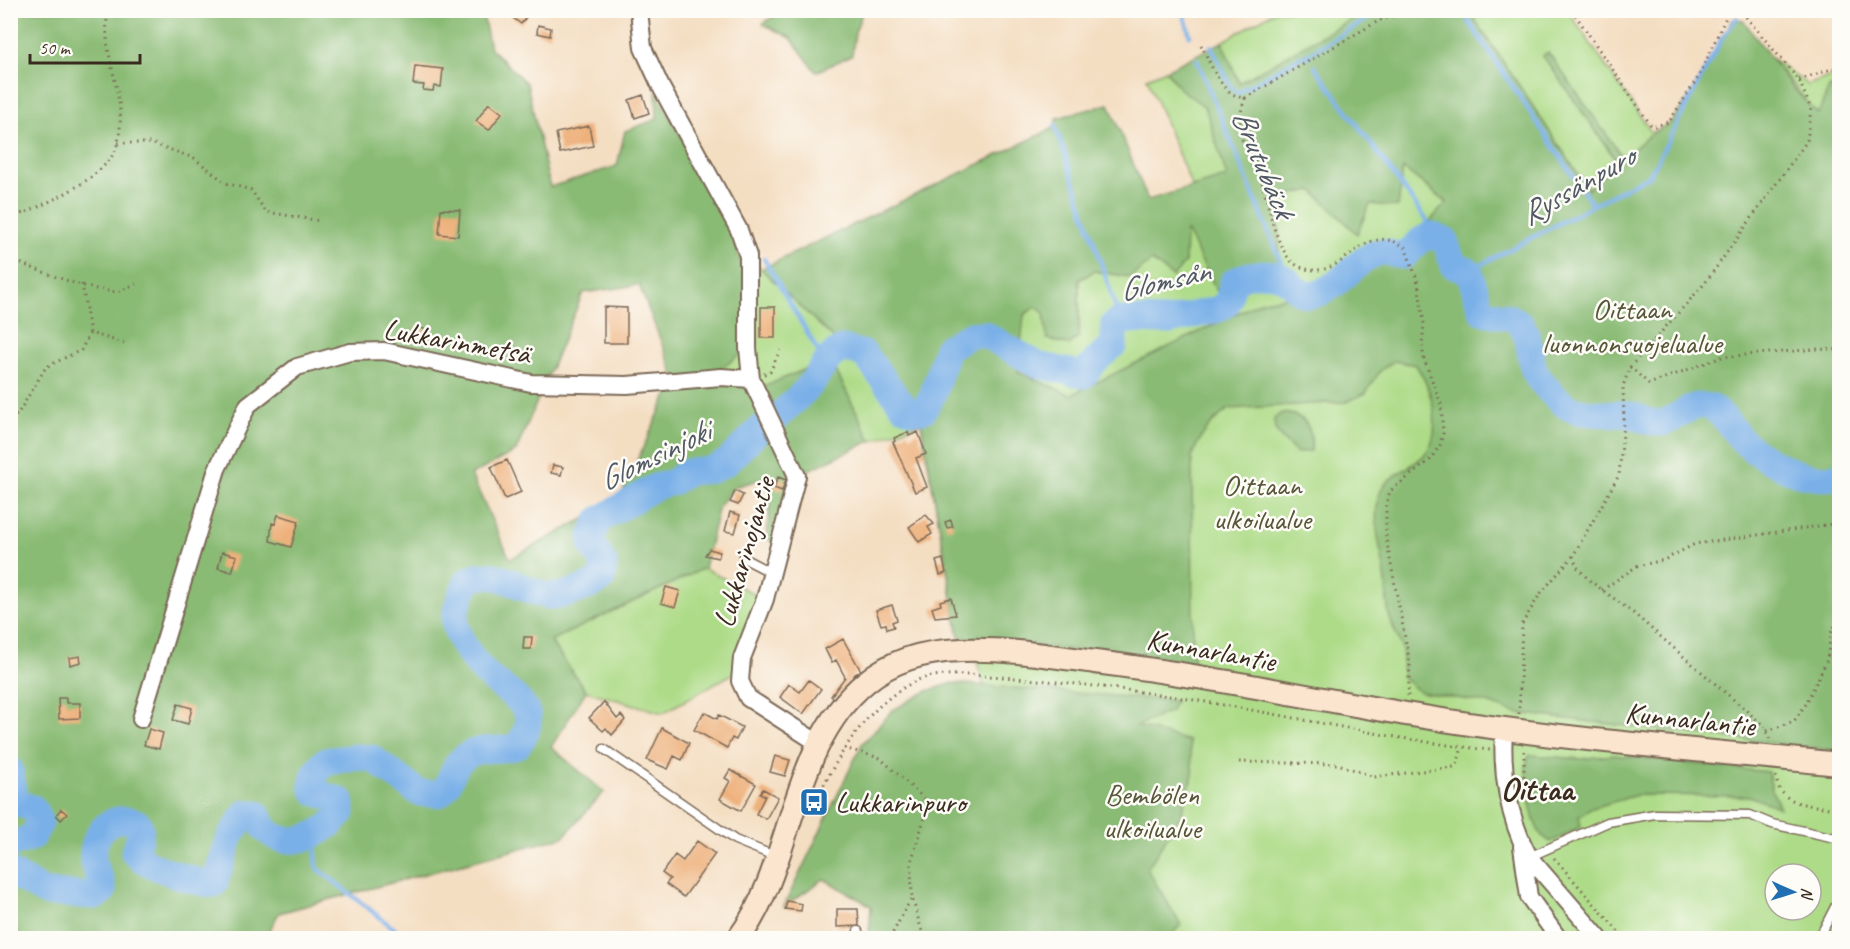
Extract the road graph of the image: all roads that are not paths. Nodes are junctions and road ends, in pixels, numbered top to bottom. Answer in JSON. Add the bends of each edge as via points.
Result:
{"nodes":[{"id":1,"x":639,"y":10,"type":"edge"},
{"id":2,"x":751,"y":379,"type":"junction"},
{"id":3,"x":743,"y":558,"type":"dead end"},
{"id":4,"x":772,"y":573,"type":"junction"},
{"id":5,"x":141,"y":720,"type":"dead end"},
{"id":6,"x":1508,"y":738,"type":"junction"},
{"id":7,"x":818,"y":743,"type":"junction"},
{"id":8,"x":604,"y":748,"type":"dead end"},
{"id":9,"x":1839,"y":764,"type":"edge"},
{"id":10,"x":1839,"y":839,"type":"edge"},
{"id":11,"x":1526,"y":850,"type":"junction"},
{"id":12,"x":778,"y":858,"type":"junction"},
{"id":13,"x":1839,"y":897,"type":"edge"},
{"id":14,"x":739,"y":939,"type":"edge"},
{"id":15,"x":1558,"y":939,"type":"edge"},
{"id":16,"x":1599,"y":939,"type":"edge"},
{"id":17,"x":1819,"y":939,"type":"edge"}],
"edges":[{"from":1,"to":2,"type":"street","name":"Lukkarinojantie","via":[[643,48],[739,230],[748,256]]},
{"from":2,"to":4,"type":"street","name":"Lukkarinojantie","via":[[797,476]]},
{"from":2,"to":5,"type":"street","name":"Lukkarinmetsä","via":[[721,377],[627,385],[531,383],[384,351],[350,352],[297,367],[248,405],[217,469]]},
{"from":3,"to":4,"type":"lane"},
{"from":4,"to":7,"type":"street","name":"Lukkarinojantie","via":[[742,658],[740,681],[748,698]]},
{"from":6,"to":7,"type":"main road","name":"Kunnarlantie","via":[[1152,669],[960,650],[916,656],[890,665],[858,690]]},
{"from":6,"to":9,"type":"main road","name":"Kunnarlantie"},
{"from":6,"to":11,"type":"street","via":[[1506,786]]},
{"from":7,"to":12,"type":"main road","name":"Kunnarlantie"},
{"from":8,"to":12,"type":"lane","via":[[735,840]]},
{"from":10,"to":11,"type":"lane","via":[[1750,815],[1655,814],[1608,822]]},
{"from":11,"to":15,"type":"street","via":[[1524,875],[1529,897]]},
{"from":11,"to":16,"type":"street"},
{"from":12,"to":14,"type":"main road","name":"Kunnarlantie"},
{"from":13,"to":17,"type":"lane"}]}
